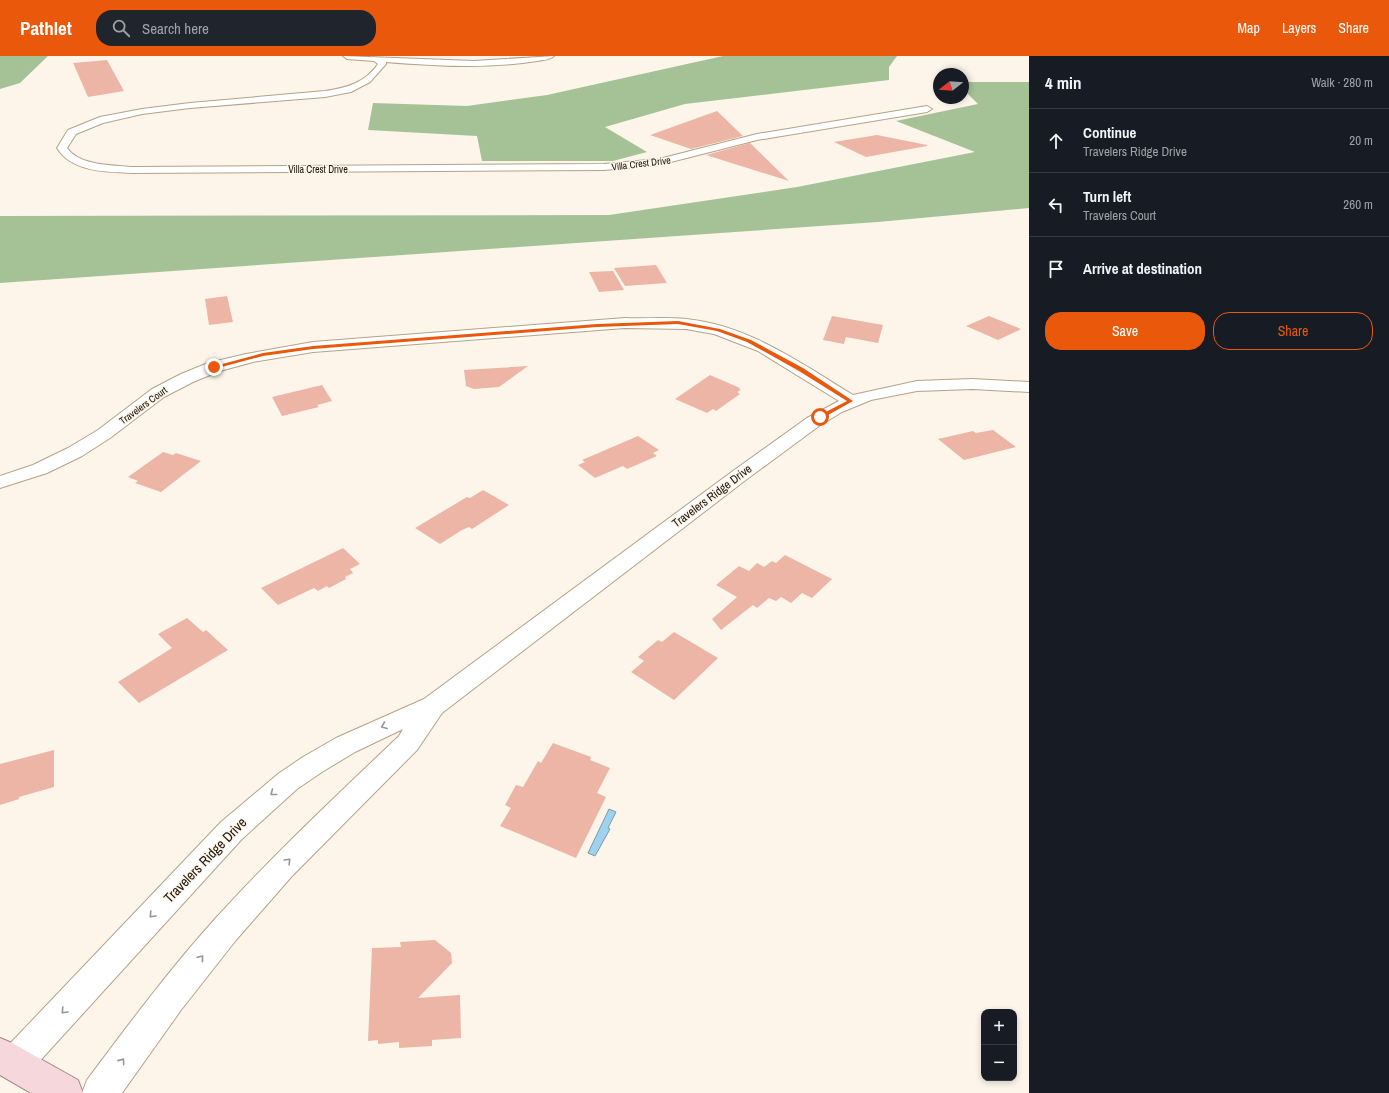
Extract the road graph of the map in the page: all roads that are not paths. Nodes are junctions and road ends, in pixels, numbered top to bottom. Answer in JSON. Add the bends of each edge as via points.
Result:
{"nodes":[{"id":1,"x":347,"y":56,"type":"edge"},
{"id":2,"x":550,"y":56,"type":"edge"},
{"id":3,"x":377,"y":59,"type":"junction"},
{"id":4,"x":927,"y":109,"type":"dead end"},
{"id":5,"x":1029,"y":387,"type":"edge"},
{"id":6,"x":851,"y":401,"type":"junction"},
{"id":7,"x":0,"y":482,"type":"edge"},
{"id":8,"x":433,"y":706,"type":"junction"},
{"id":9,"x":8,"y":1059,"type":"edge"},
{"id":10,"x":65,"y":1093,"type":"edge"},
{"id":11,"x":100,"y":1093,"type":"edge"}],
"edges":[{"from":1,"to":3,"type":"street"},
{"from":2,"to":3,"type":"street","via":[[515,62],[473,64]]},
{"from":3,"to":4,"type":"street","name":"Villa Crest Drive","via":[[382,64],[374,74],[361,84],[344,91],[305,97],[123,113],[78,129],[65,139],[62,148],[69,157],[87,164],[138,170],[604,168],[659,162],[750,138]]},
{"from":5,"to":6,"type":"street","name":"Travelers Ridge Drive","via":[[992,384],[934,385],[881,393]]},
{"from":6,"to":7,"type":"street","name":"Travelers Court","via":[[764,348],[718,330],[686,324],[611,324],[307,348],[272,352],[239,360],[187,378],[158,393],[104,434],[75,452],[40,469]]},
{"from":6,"to":8,"type":"street","name":"Travelers Ridge Drive","via":[[813,422],[740,474]]},
{"from":8,"to":9,"type":"street","name":"Travelers Ridge Drive","one_way":true,"via":[[374,730],[337,750],[266,798]]},
{"from":11,"to":8,"type":"street","name":"Travelers Ridge Drive","one_way":true,"via":[[164,1004],[225,930],[282,867],[408,743]]},
{"from":9,"to":10,"type":"main road"}]}
